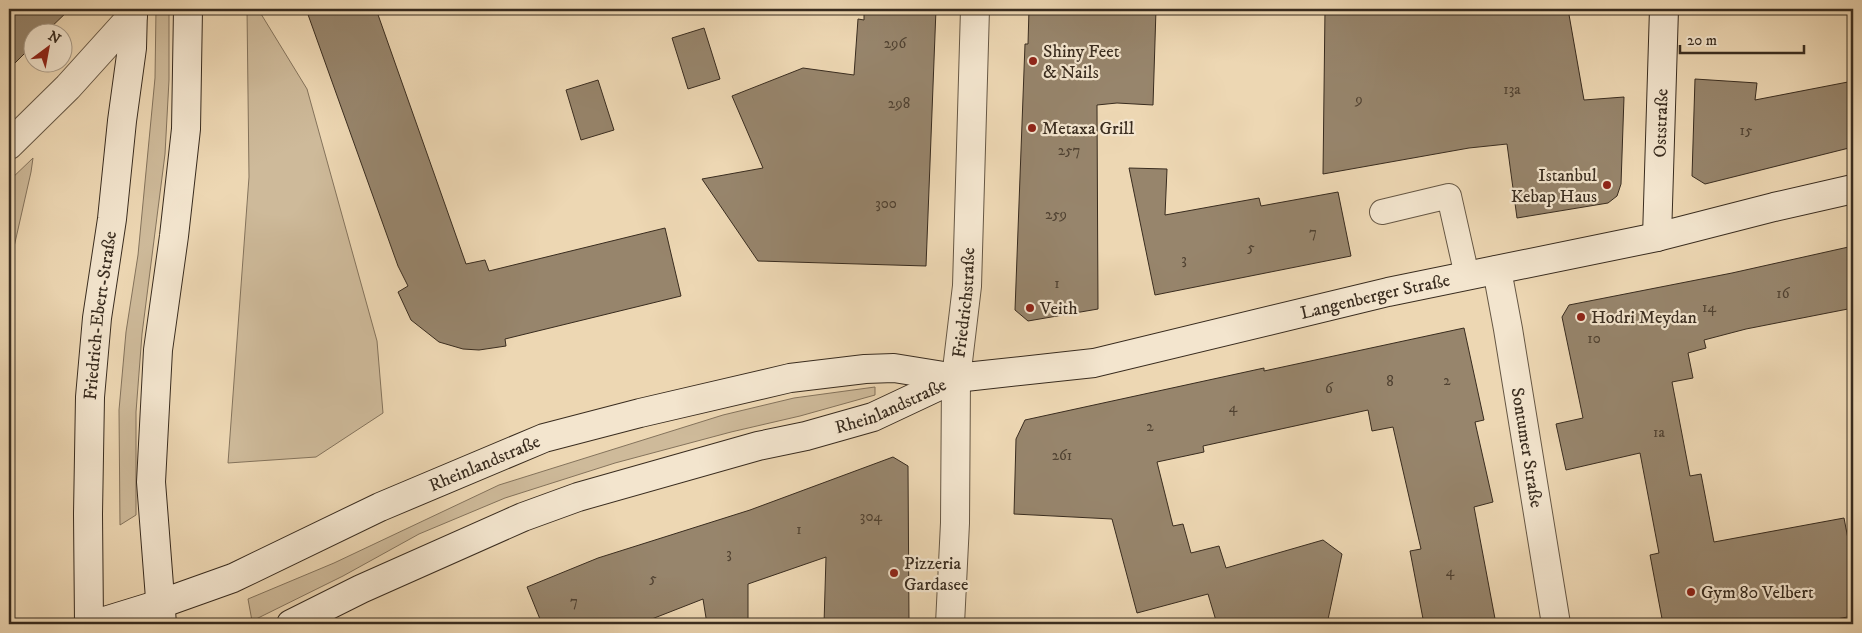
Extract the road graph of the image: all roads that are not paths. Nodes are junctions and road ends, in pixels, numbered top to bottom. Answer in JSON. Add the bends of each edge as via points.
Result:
{"nodes":[{"id":1,"x":188,"y":9,"type":"edge"},
{"id":2,"x":975,"y":9,"type":"edge"},
{"id":3,"x":1664,"y":9,"type":"edge"},
{"id":4,"x":133,"y":12,"type":"edge"},
{"id":5,"x":9,"y":145,"type":"edge"},
{"id":6,"x":1853,"y":189,"type":"edge"},
{"id":7,"x":1382,"y":212,"type":"dead end"},
{"id":8,"x":1657,"y":237,"type":"junction"},
{"id":9,"x":1497,"y":270,"type":"junction"},
{"id":10,"x":1467,"y":276,"type":"junction"},
{"id":11,"x":894,"y":368,"type":"joint"},
{"id":12,"x":956,"y":378,"type":"junction"},
{"id":13,"x":161,"y":614,"type":"edge"},
{"id":14,"x":89,"y":624,"type":"edge"},
{"id":15,"x":95,"y":624,"type":"edge"},
{"id":16,"x":291,"y":624,"type":"edge"},
{"id":17,"x":950,"y":624,"type":"edge"},
{"id":18,"x":1556,"y":624,"type":"edge"}],
"edges":[{"from":1,"to":13,"type":"main road","via":[[186,129],[158,350],[151,482]]},
{"from":2,"to":12,"type":"main road","name":"Friedrichstraße","via":[[967,286]]},
{"from":3,"to":8,"type":"main road","name":"Oststraße"},
{"from":4,"to":5,"type":"main road","via":[[68,87]]},
{"from":4,"to":14,"type":"main road","name":"Friedrich-Ebert-Straße","via":[[132,48],[90,397]]},
{"from":6,"to":8,"type":"main road","name":"Langenberger Straße"},
{"from":7,"to":10,"type":"lane","via":[[1449,196]]},
{"from":8,"to":9,"type":"main road","name":"Langenberger Straße"},
{"from":9,"to":10,"type":"main road","name":"Langenberger Straße"},
{"from":9,"to":18,"type":"main road","name":"Sontumer Straße"},
{"from":10,"to":12,"type":"main road","name":"Langenberger Straße","via":[[1094,363]]},
{"from":11,"to":12,"type":"main road","name":"Langenberger Straße"},
{"from":11,"to":13,"type":"main road","name":"Rheinlandstraße","via":[[790,378],[544,438],[380,507]]},
{"from":12,"to":16,"type":"main road","name":"Rheinlandstraße","via":[[873,417],[578,497],[522,517]]},
{"from":12,"to":17,"type":"main road","name":"Friedrichstraße","via":[[955,523]]},
{"from":13,"to":15,"type":"main road","name":"Rheinlandstraße"}]}
